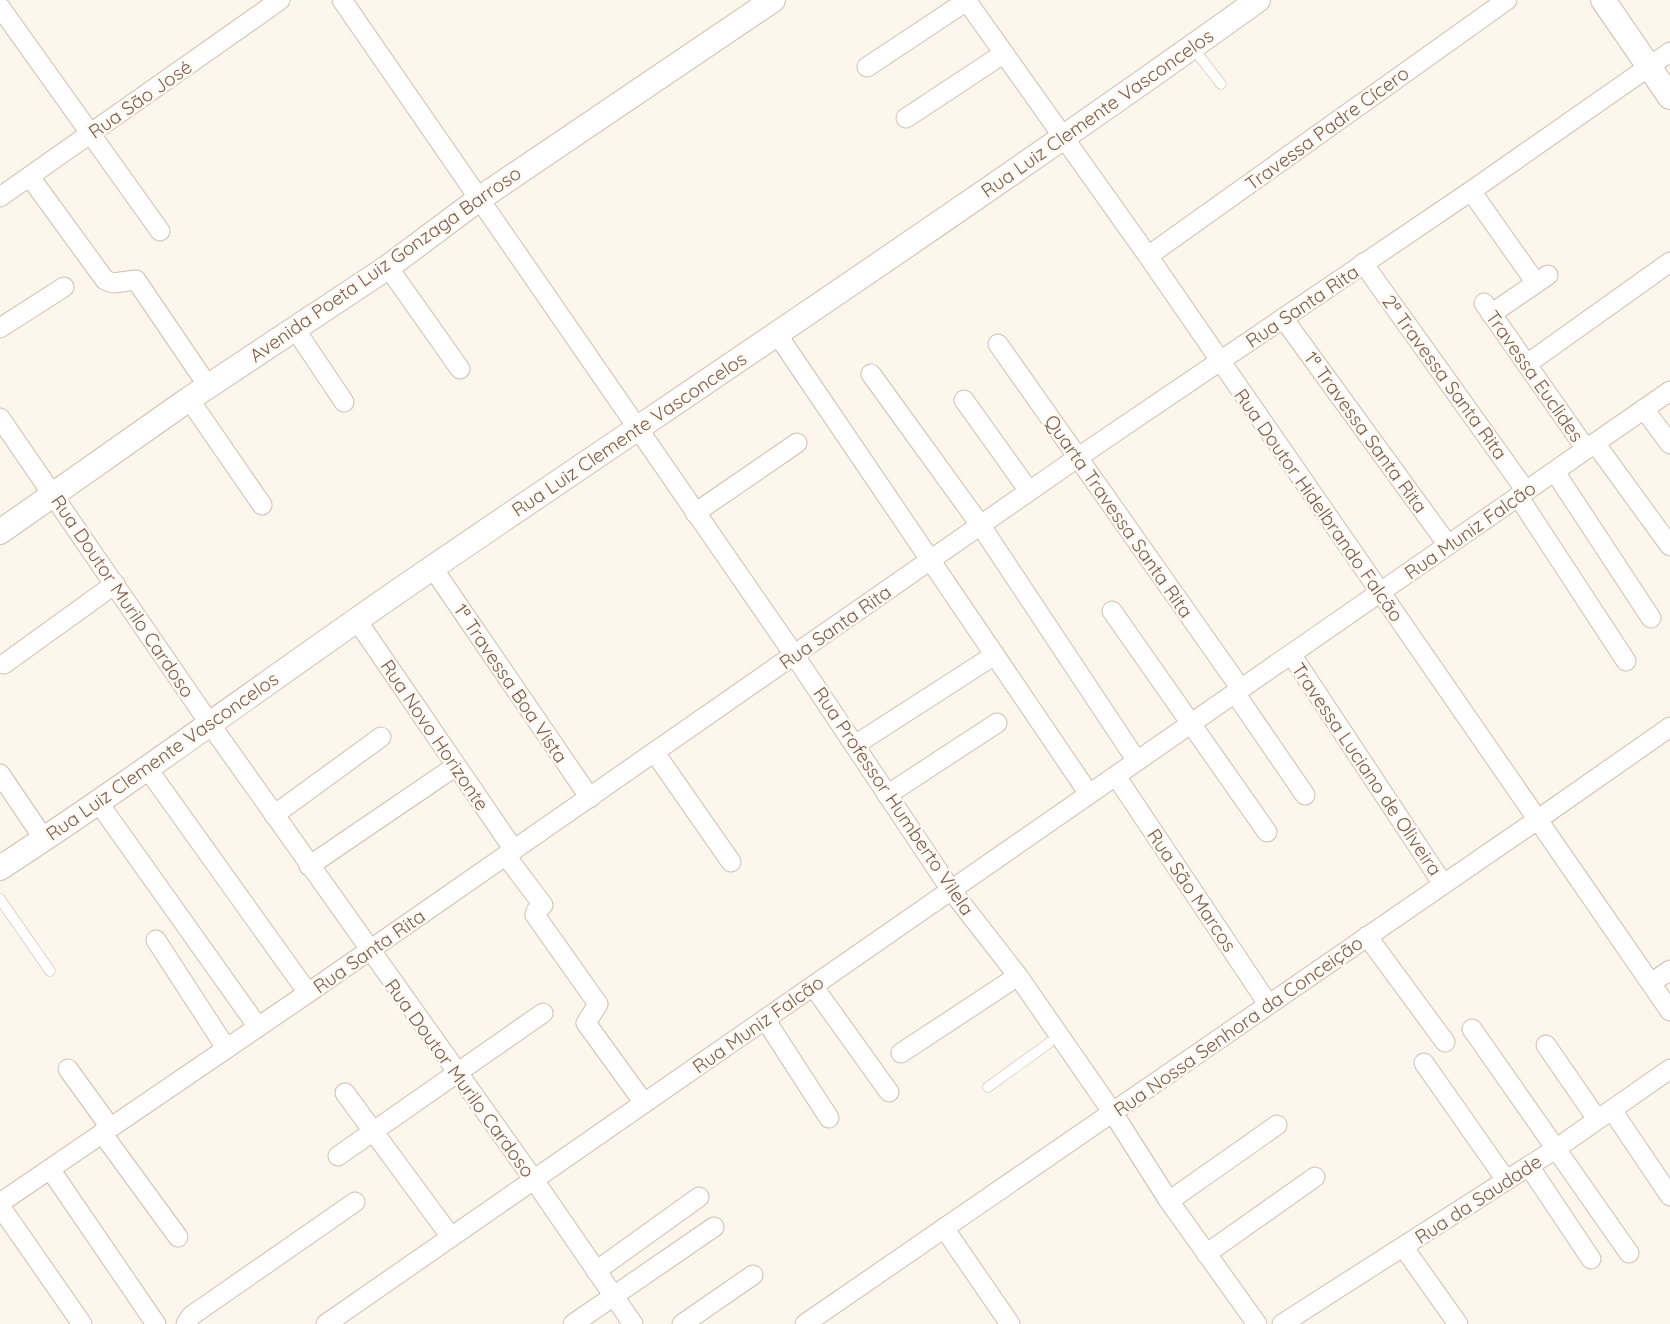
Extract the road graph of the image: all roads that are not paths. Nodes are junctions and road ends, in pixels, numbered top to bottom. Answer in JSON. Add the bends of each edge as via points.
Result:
{"nodes":[{"id":1,"x":280,"y":0,"type":"edge"},
{"id":2,"x":342,"y":0,"type":"edge"},
{"id":3,"x":773,"y":0,"type":"edge"},
{"id":4,"x":967,"y":0,"type":"edge"},
{"id":5,"x":1258,"y":0,"type":"edge"},
{"id":6,"x":1507,"y":0,"type":"edge"},
{"id":7,"x":1603,"y":0,"type":"edge"},
{"id":8,"x":0,"y":6,"type":"edge"},
{"id":9,"x":1192,"y":47,"type":"junction"},
{"id":10,"x":1670,"y":52,"type":"edge"},
{"id":11,"x":1003,"y":54,"type":"junction"},
{"id":12,"x":867,"y":66,"type":"dead end"},
{"id":13,"x":1649,"y":66,"type":"junction"},
{"id":14,"x":1222,"y":84,"type":"dead end"},
{"id":15,"x":1670,"y":96,"type":"edge"},
{"id":16,"x":906,"y":118,"type":"dead end"},
{"id":17,"x":90,"y":134,"type":"junction"},
{"id":18,"x":1064,"y":138,"type":"junction"},
{"id":19,"x":30,"y":177,"type":"junction"},
{"id":20,"x":1471,"y":191,"type":"junction"},
{"id":21,"x":0,"y":197,"type":"edge"},
{"id":22,"x":479,"y":199,"type":"junction"},
{"id":23,"x":160,"y":231,"type":"dead end"},
{"id":24,"x":1148,"y":256,"type":"junction"},
{"id":25,"x":1670,"y":262,"type":"edge"},
{"id":26,"x":1363,"y":263,"type":"junction"},
{"id":27,"x":388,"y":267,"type":"junction"},
{"id":28,"x":64,"y":287,"type":"dead end"},
{"id":29,"x":1283,"y":318,"type":"junction"},
{"id":30,"x":0,"y":328,"type":"edge"},
{"id":31,"x":295,"y":329,"type":"junction"},
{"id":32,"x":777,"y":334,"type":"junction"},
{"id":33,"x":998,"y":344,"type":"dead end"},
{"id":34,"x":1220,"y":361,"type":"junction"},
{"id":35,"x":1527,"y":364,"type":"junction"},
{"id":36,"x":460,"y":369,"type":"dead end"},
{"id":37,"x":871,"y":374,"type":"dead end"},
{"id":38,"x":1670,"y":391,"type":"edge"},
{"id":39,"x":199,"y":393,"type":"junction"},
{"id":40,"x":964,"y":400,"type":"dead end"},
{"id":41,"x":344,"y":402,"type":"dead end"},
{"id":42,"x":1644,"y":409,"type":"junction"},
{"id":43,"x":0,"y":418,"type":"edge"},
{"id":44,"x":637,"y":429,"type":"junction"},
{"id":45,"x":797,"y":443,"type":"dead end"},
{"id":46,"x":1670,"y":444,"type":"edge"},
{"id":47,"x":1591,"y":446,"type":"junction"},
{"id":48,"x":1077,"y":458,"type":"junction"},
{"id":49,"x":1555,"y":472,"type":"junction"},
{"id":50,"x":1030,"y":491,"type":"junction"},
{"id":51,"x":1522,"y":493,"type":"junction"},
{"id":52,"x":53,"y":495,"type":"junction"},
{"id":53,"x":262,"y":505,"type":"dead end"},
{"id":54,"x":695,"y":513,"type":"junction"},
{"id":55,"x":981,"y":526,"type":"junction"},
{"id":56,"x":0,"y":532,"type":"edge"},
{"id":57,"x":1448,"y":545,"type":"junction"},
{"id":58,"x":1670,"y":546,"type":"edge"},
{"id":59,"x":930,"y":561,"type":"junction"},
{"id":60,"x":432,"y":567,"type":"junction"},
{"id":61,"x":115,"y":584,"type":"junction"},
{"id":62,"x":1379,"y":592,"type":"junction"},
{"id":63,"x":1112,"y":611,"type":"dead end"},
{"id":64,"x":1651,"y":618,"type":"dead end"},
{"id":65,"x":356,"y":619,"type":"junction"},
{"id":66,"x":1291,"y":654,"type":"junction"},
{"id":67,"x":795,"y":656,"type":"junction"},
{"id":68,"x":993,"y":656,"type":"junction"},
{"id":69,"x":1626,"y":661,"type":"dead end"},
{"id":70,"x":4,"y":664,"type":"dead end"},
{"id":71,"x":1238,"y":691,"type":"junction"},
{"id":72,"x":210,"y":723,"type":"junction"},
{"id":73,"x":997,"y":723,"type":"dead end"},
{"id":74,"x":1189,"y":724,"type":"junction"},
{"id":75,"x":1670,"y":727,"type":"edge"},
{"id":76,"x":381,"y":737,"type":"dead end"},
{"id":77,"x":855,"y":746,"type":"junction"},
{"id":78,"x":655,"y":753,"type":"junction"},
{"id":79,"x":1137,"y":761,"type":"junction"},
{"id":80,"x":456,"y":766,"type":"junction"},
{"id":81,"x":148,"y":768,"type":"junction"},
{"id":82,"x":0,"y":774,"type":"edge"},
{"id":83,"x":1116,"y":775,"type":"junction"},
{"id":84,"x":1089,"y":794,"type":"junction"},
{"id":85,"x":887,"y":795,"type":"junction"},
{"id":86,"x":1305,"y":795,"type":"dead end"},
{"id":87,"x":590,"y":798,"type":"junction"},
{"id":88,"x":98,"y":802,"type":"junction"},
{"id":89,"x":274,"y":814,"type":"junction"},
{"id":90,"x":1537,"y":820,"type":"junction"},
{"id":91,"x":1267,"y":832,"type":"dead end"},
{"id":92,"x":44,"y":839,"type":"junction"},
{"id":93,"x":510,"y":853,"type":"junction"},
{"id":94,"x":731,"y":862,"type":"dead end"},
{"id":95,"x":309,"y":866,"type":"junction"},
{"id":96,"x":0,"y":868,"type":"edge"},
{"id":97,"x":1443,"y":884,"type":"junction"},
{"id":98,"x":951,"y":890,"type":"junction"},
{"id":99,"x":0,"y":898,"type":"edge"},
{"id":100,"x":1367,"y":936,"type":"junction"},
{"id":101,"x":156,"y":940,"type":"dead end"},
{"id":102,"x":368,"y":950,"type":"junction"},
{"id":103,"x":50,"y":971,"type":"dead end"},
{"id":104,"x":1018,"y":976,"type":"junction"},
{"id":105,"x":1661,"y":976,"type":"edge"},
{"id":106,"x":813,"y":985,"type":"junction"},
{"id":107,"x":308,"y":993,"type":"junction"},
{"id":108,"x":1268,"y":1004,"type":"junction"},
{"id":109,"x":1670,"y":1011,"type":"edge"},
{"id":110,"x":543,"y":1013,"type":"dead end"},
{"id":111,"x":765,"y":1019,"type":"junction"},
{"id":112,"x":258,"y":1027,"type":"junction"},
{"id":113,"x":1472,"y":1029,"type":"dead end"},
{"id":114,"x":1054,"y":1040,"type":"junction"},
{"id":115,"x":1445,"y":1042,"type":"dead end"},
{"id":116,"x":1546,"y":1045,"type":"dead end"},
{"id":117,"x":226,"y":1048,"type":"junction"},
{"id":118,"x":901,"y":1053,"type":"dead end"},
{"id":119,"x":1424,"y":1063,"type":"dead end"},
{"id":120,"x":68,"y":1069,"type":"dead end"},
{"id":121,"x":1670,"y":1069,"type":"edge"},
{"id":122,"x":456,"y":1072,"type":"junction"},
{"id":123,"x":988,"y":1087,"type":"dead end"},
{"id":124,"x":888,"y":1092,"type":"dead end"},
{"id":125,"x":345,"y":1093,"type":"dead end"},
{"id":126,"x":644,"y":1103,"type":"junction"},
{"id":127,"x":1113,"y":1113,"type":"junction"},
{"id":128,"x":1604,"y":1115,"type":"junction"},
{"id":129,"x":829,"y":1118,"type":"dead end"},
{"id":130,"x":1277,"y":1125,"type":"dead end"},
{"id":131,"x":106,"y":1130,"type":"junction"},
{"id":132,"x":373,"y":1130,"type":"junction"},
{"id":133,"x":1557,"y":1148,"type":"junction"},
{"id":134,"x":338,"y":1156,"type":"dead end"},
{"id":135,"x":1529,"y":1166,"type":"junction"},
{"id":136,"x":50,"y":1169,"type":"junction"},
{"id":137,"x":1315,"y":1177,"type":"dead end"},
{"id":138,"x":534,"y":1180,"type":"junction"},
{"id":139,"x":1506,"y":1180,"type":"junction"},
{"id":140,"x":1670,"y":1196,"type":"edge"},
{"id":141,"x":699,"y":1197,"type":"dead end"},
{"id":142,"x":1169,"y":1201,"type":"junction"},
{"id":143,"x":355,"y":1202,"type":"dead end"},
{"id":144,"x":0,"y":1204,"type":"edge"},
{"id":145,"x":714,"y":1227,"type":"dead end"},
{"id":146,"x":944,"y":1228,"type":"junction"},
{"id":147,"x":178,"y":1237,"type":"dead end"},
{"id":148,"x":451,"y":1237,"type":"junction"},
{"id":149,"x":1404,"y":1248,"type":"junction"},
{"id":150,"x":1629,"y":1253,"type":"dead end"},
{"id":151,"x":1206,"y":1254,"type":"junction"},
{"id":152,"x":1591,"y":1259,"type":"dead end"},
{"id":153,"x":596,"y":1271,"type":"junction"},
{"id":154,"x":753,"y":1275,"type":"dead end"},
{"id":155,"x":614,"y":1297,"type":"junction"},
{"id":156,"x":82,"y":1324,"type":"edge"},
{"id":157,"x":156,"y":1324,"type":"edge"},
{"id":158,"x":186,"y":1324,"type":"edge"},
{"id":159,"x":326,"y":1324,"type":"edge"},
{"id":160,"x":573,"y":1324,"type":"edge"},
{"id":161,"x":632,"y":1324,"type":"edge"},
{"id":162,"x":682,"y":1324,"type":"edge"},
{"id":163,"x":805,"y":1324,"type":"edge"},
{"id":164,"x":1010,"y":1324,"type":"edge"},
{"id":165,"x":1257,"y":1324,"type":"edge"},
{"id":166,"x":1282,"y":1324,"type":"edge"},
{"id":167,"x":1458,"y":1324,"type":"edge"}],
"edges":[{"from":1,"to":17,"type":"street","name":"Rua São José"},
{"from":2,"to":22,"type":"street","name":"Rua Professor Humberto Vilela"},
{"from":3,"to":22,"type":"street","name":"Avenida Poeta Luiz Gonzaga Barroso"},
{"from":4,"to":11,"type":"street","name":"Rua Doutor Hidelbrando Falcão"},
{"from":4,"to":12,"type":"street"},
{"from":5,"to":9,"type":"street","name":"Rua Luiz Clemente Vasconcelos"},
{"from":6,"to":24,"type":"street","name":"Travessa Padre Cícero"},
{"from":7,"to":13,"type":"street"},
{"from":8,"to":17,"type":"street"},
{"from":9,"to":14,"type":"lane"},
{"from":9,"to":18,"type":"street","name":"Rua Luiz Clemente Vasconcelos"},
{"from":10,"to":13,"type":"street","name":"Rua Santa Rita"},
{"from":11,"to":16,"type":"street"},
{"from":11,"to":18,"type":"street","name":"Rua Doutor Hidelbrando Falcão"},
{"from":13,"to":15,"type":"street"},
{"from":13,"to":20,"type":"street","name":"Rua Santa Rita"},
{"from":17,"to":19,"type":"street","name":"Rua São José"},
{"from":17,"to":23,"type":"street"},
{"from":18,"to":24,"type":"street","name":"Rua Doutor Hidelbrando Falcão"},
{"from":18,"to":32,"type":"street","name":"Rua Luiz Clemente Vasconcelos"},
{"from":19,"to":21,"type":"street","name":"Rua São José"},
{"from":19,"to":39,"type":"street","via":[[105,280],[136,280]]},
{"from":20,"to":26,"type":"street","name":"Rua Santa Rita"},
{"from":20,"to":35,"type":"street","name":"Travessa Euclides","via":[[1542,279],[1488,309]]},
{"from":22,"to":27,"type":"street","name":"Avenida Poeta Luiz Gonzaga Barroso"},
{"from":22,"to":44,"type":"street","name":"Rua Professor Humberto Vilela"},
{"from":24,"to":34,"type":"street","name":"Rua Doutor Hidelbrando Falcão"},
{"from":25,"to":35,"type":"street"},
{"from":26,"to":29,"type":"street","name":"Rua Santa Rita"},
{"from":26,"to":51,"type":"street","name":"2ª Travessa Santa Rita"},
{"from":27,"to":31,"type":"street","name":"Avenida Poeta Luiz Gonzaga Barroso"},
{"from":27,"to":36,"type":"street"},
{"from":28,"to":30,"type":"street"},
{"from":29,"to":34,"type":"street","name":"Rua Santa Rita"},
{"from":29,"to":57,"type":"street","name":"1ª Travessa Santa Rita"},
{"from":31,"to":39,"type":"street","name":"Avenida Poeta Luiz Gonzaga Barroso"},
{"from":31,"to":41,"type":"street"},
{"from":32,"to":44,"type":"street","name":"Rua Luiz Clemente Vasconcelos"},
{"from":32,"to":59,"type":"street"},
{"from":33,"to":48,"type":"street","name":"Quarta Travessa Santa Rita"},
{"from":34,"to":48,"type":"street","name":"Rua Santa Rita"},
{"from":34,"to":62,"type":"street","name":"Rua Doutor Hidelbrando Falcão"},
{"from":35,"to":47,"type":"street","name":"Travessa Euclides"},
{"from":37,"to":55,"type":"street"},
{"from":38,"to":42,"type":"street","name":"Rua Muniz Falcão"},
{"from":39,"to":52,"type":"street","name":"Avenida Poeta Luiz Gonzaga Barroso"},
{"from":39,"to":53,"type":"street"},
{"from":40,"to":50,"type":"street"},
{"from":42,"to":46,"type":"street"},
{"from":42,"to":47,"type":"street","name":"Rua Muniz Falcão"},
{"from":43,"to":52,"type":"street","name":"Rua Doutor Murilo Cardoso"},
{"from":44,"to":54,"type":"street","name":"Rua Professor Humberto Vilela"},
{"from":44,"to":60,"type":"street","name":"Rua Luiz Clemente Vasconcelos"},
{"from":45,"to":54,"type":"street"},
{"from":47,"to":49,"type":"street","name":"Rua Muniz Falcão"},
{"from":47,"to":58,"type":"street","name":"Travessa Euclides"},
{"from":48,"to":50,"type":"street","name":"Rua Santa Rita"},
{"from":48,"to":71,"type":"street","name":"Quarta Travessa Santa Rita"},
{"from":49,"to":51,"type":"street","name":"Rua Muniz Falcão"},
{"from":49,"to":64,"type":"street"},
{"from":50,"to":55,"type":"street","name":"Rua Santa Rita"},
{"from":51,"to":57,"type":"street","name":"Rua Muniz Falcão"},
{"from":51,"to":69,"type":"street","name":"2ª Travessa Santa Rita"},
{"from":52,"to":56,"type":"street","name":"Avenida Poeta Luiz Gonzaga Barroso"},
{"from":52,"to":61,"type":"street","name":"Rua Doutor Murilo Cardoso"},
{"from":54,"to":67,"type":"street","name":"Rua Professor Humberto Vilela"},
{"from":55,"to":59,"type":"street","name":"Rua Santa Rita"},
{"from":55,"to":79,"type":"street"},
{"from":57,"to":62,"type":"street","name":"Rua Muniz Falcão"},
{"from":59,"to":67,"type":"street","name":"Rua Santa Rita"},
{"from":59,"to":68,"type":"street"},
{"from":60,"to":65,"type":"street","name":"Rua Luiz Clemente Vasconcelos"},
{"from":60,"to":87,"type":"street","name":"1ª Travessa Boa Vista"},
{"from":61,"to":70,"type":"street"},
{"from":61,"to":72,"type":"street","name":"Rua Doutor Murilo Cardoso"},
{"from":62,"to":66,"type":"street","name":"Rua Muniz Falcão"},
{"from":62,"to":90,"type":"street","name":"Rua Doutor Hidelbrando Falcão"},
{"from":63,"to":74,"type":"street"},
{"from":65,"to":72,"type":"street","name":"Rua Luiz Clemente Vasconcelos"},
{"from":65,"to":80,"type":"street","name":"Rua Novo Horizonte"},
{"from":66,"to":71,"type":"street","name":"Rua Muniz Falcão"},
{"from":66,"to":97,"type":"street","name":"Travessa Luciano de Oliveira"},
{"from":67,"to":77,"type":"street","name":"Rua Professor Humberto Vilela"},
{"from":67,"to":78,"type":"street","name":"Rua Santa Rita"},
{"from":68,"to":77,"type":"street"},
{"from":68,"to":84,"type":"street"},
{"from":71,"to":74,"type":"street","name":"Rua Muniz Falcão"},
{"from":71,"to":86,"type":"street"},
{"from":72,"to":81,"type":"street","name":"Rua Luiz Clemente Vasconcelos"},
{"from":72,"to":89,"type":"street","name":"Rua Doutor Murilo Cardoso"},
{"from":73,"to":85,"type":"street"},
{"from":74,"to":79,"type":"street","name":"Rua Muniz Falcão"},
{"from":74,"to":91,"type":"street"},
{"from":75,"to":90,"type":"street","name":"Rua Nossa Senhora da Conceição"},
{"from":76,"to":89,"type":"street"},
{"from":77,"to":85,"type":"street","name":"Rua Professor Humberto Vilela"},
{"from":78,"to":87,"type":"street","name":"Rua Santa Rita"},
{"from":78,"to":94,"type":"street"},
{"from":79,"to":83,"type":"street","name":"Rua Muniz Falcão"},
{"from":80,"to":93,"type":"street","name":"Rua Novo Horizonte"},
{"from":80,"to":95,"type":"street"},
{"from":81,"to":88,"type":"street","name":"Rua Luiz Clemente Vasconcelos"},
{"from":81,"to":107,"type":"street"},
{"from":82,"to":92,"type":"street"},
{"from":83,"to":84,"type":"street","name":"Rua Muniz Falcão"},
{"from":83,"to":108,"type":"street","name":"Rua São Marcos"},
{"from":84,"to":98,"type":"street","name":"Rua Muniz Falcão"},
{"from":85,"to":98,"type":"street","name":"Rua Professor Humberto Vilela"},
{"from":87,"to":93,"type":"street","name":"Rua Santa Rita"},
{"from":88,"to":92,"type":"street","name":"Rua Luiz Clemente Vasconcelos"},
{"from":88,"to":112,"type":"street"},
{"from":89,"to":95,"type":"street","name":"Rua Doutor Murilo Cardoso"},
{"from":90,"to":97,"type":"street","name":"Rua Nossa Senhora da Conceição"},
{"from":90,"to":105,"type":"street","name":"Rua Doutor Hidelbrando Falcão"},
{"from":92,"to":96,"type":"street","name":"Rua Luiz Clemente Vasconcelos"},
{"from":93,"to":102,"type":"street","name":"Rua Santa Rita"},
{"from":93,"to":126,"type":"street","name":"Rua Novo Horizonte","via":[[543,905],[535,915],[598,1004],[586,1023]]},
{"from":95,"to":102,"type":"street","name":"Rua Doutor Murilo Cardoso"},
{"from":97,"to":100,"type":"street","name":"Rua Nossa Senhora da Conceição"},
{"from":98,"to":104,"type":"street","name":"Rua Professor Humberto Vilela"},
{"from":98,"to":106,"type":"street","name":"Rua Muniz Falcão"},
{"from":99,"to":103,"type":"lane"},
{"from":100,"to":108,"type":"street","name":"Rua Nossa Senhora da Conceição"},
{"from":100,"to":115,"type":"street"},
{"from":101,"to":117,"type":"street"},
{"from":102,"to":107,"type":"street","name":"Rua Santa Rita"},
{"from":102,"to":122,"type":"street","name":"Rua Doutor Murilo Cardoso"},
{"from":104,"to":114,"type":"street","name":"Rua Professor Humberto Vilela"},
{"from":104,"to":118,"type":"street"},
{"from":105,"to":109,"type":"street","name":"Rua Doutor Hidelbrando Falcão"},
{"from":106,"to":111,"type":"street","name":"Rua Muniz Falcão"},
{"from":106,"to":124,"type":"street"},
{"from":107,"to":112,"type":"street","name":"Rua Santa Rita"},
{"from":108,"to":127,"type":"street","name":"Rua Nossa Senhora da Conceição"},
{"from":110,"to":122,"type":"street"},
{"from":111,"to":126,"type":"street","name":"Rua Muniz Falcão"},
{"from":111,"to":129,"type":"street"},
{"from":112,"to":117,"type":"street","name":"Rua Santa Rita"},
{"from":113,"to":133,"type":"street"},
{"from":114,"to":123,"type":"lane"},
{"from":114,"to":127,"type":"street","name":"Rua Professor Humberto Vilela"},
{"from":116,"to":128,"type":"street"},
{"from":117,"to":131,"type":"street","name":"Rua Santa Rita"},
{"from":119,"to":139,"type":"street"},
{"from":120,"to":131,"type":"street"},
{"from":121,"to":128,"type":"street","name":"Rua da Saudade"},
{"from":122,"to":132,"type":"street"},
{"from":122,"to":138,"type":"street","name":"Rua Doutor Murilo Cardoso"},
{"from":125,"to":132,"type":"street"},
{"from":126,"to":138,"type":"street","name":"Rua Muniz Falcão"},
{"from":127,"to":142,"type":"street","name":"Rua Professor Humberto Vilela"},
{"from":127,"to":146,"type":"street","name":"Rua Nossa Senhora da Conceição"},
{"from":128,"to":133,"type":"street","name":"Rua da Saudade"},
{"from":128,"to":140,"type":"street"},
{"from":130,"to":142,"type":"street"},
{"from":131,"to":136,"type":"street","name":"Rua Santa Rita"},
{"from":131,"to":147,"type":"street"},
{"from":132,"to":134,"type":"street"},
{"from":132,"to":148,"type":"street"},
{"from":133,"to":135,"type":"street","name":"Rua da Saudade"},
{"from":133,"to":150,"type":"street"},
{"from":135,"to":139,"type":"street","name":"Rua da Saudade"},
{"from":135,"to":152,"type":"street"},
{"from":136,"to":144,"type":"street","name":"Rua Santa Rita"},
{"from":136,"to":157,"type":"street"},
{"from":137,"to":151,"type":"street"},
{"from":138,"to":148,"type":"street","name":"Rua Muniz Falcão"},
{"from":138,"to":153,"type":"street","name":"Rua Doutor Murilo Cardoso"},
{"from":139,"to":149,"type":"street","name":"Rua da Saudade"},
{"from":141,"to":153,"type":"street"},
{"from":142,"to":151,"type":"street","name":"Rua Professor Humberto Vilela"},
{"from":143,"to":158,"type":"street","via":[[191,1315]]},
{"from":144,"to":156,"type":"street"},
{"from":145,"to":155,"type":"street"},
{"from":146,"to":163,"type":"street","name":"Rua Nossa Senhora da Conceição"},
{"from":146,"to":164,"type":"street"},
{"from":148,"to":159,"type":"street","name":"Rua Muniz Falcão"},
{"from":149,"to":166,"type":"street","name":"Rua da Saudade"},
{"from":149,"to":167,"type":"street"},
{"from":151,"to":165,"type":"street","name":"Rua Professor Humberto Vilela"},
{"from":153,"to":155,"type":"street","name":"Rua Doutor Murilo Cardoso"},
{"from":154,"to":162,"type":"street"},
{"from":155,"to":160,"type":"street"},
{"from":155,"to":161,"type":"street","name":"Rua Doutor Murilo Cardoso"}]}
